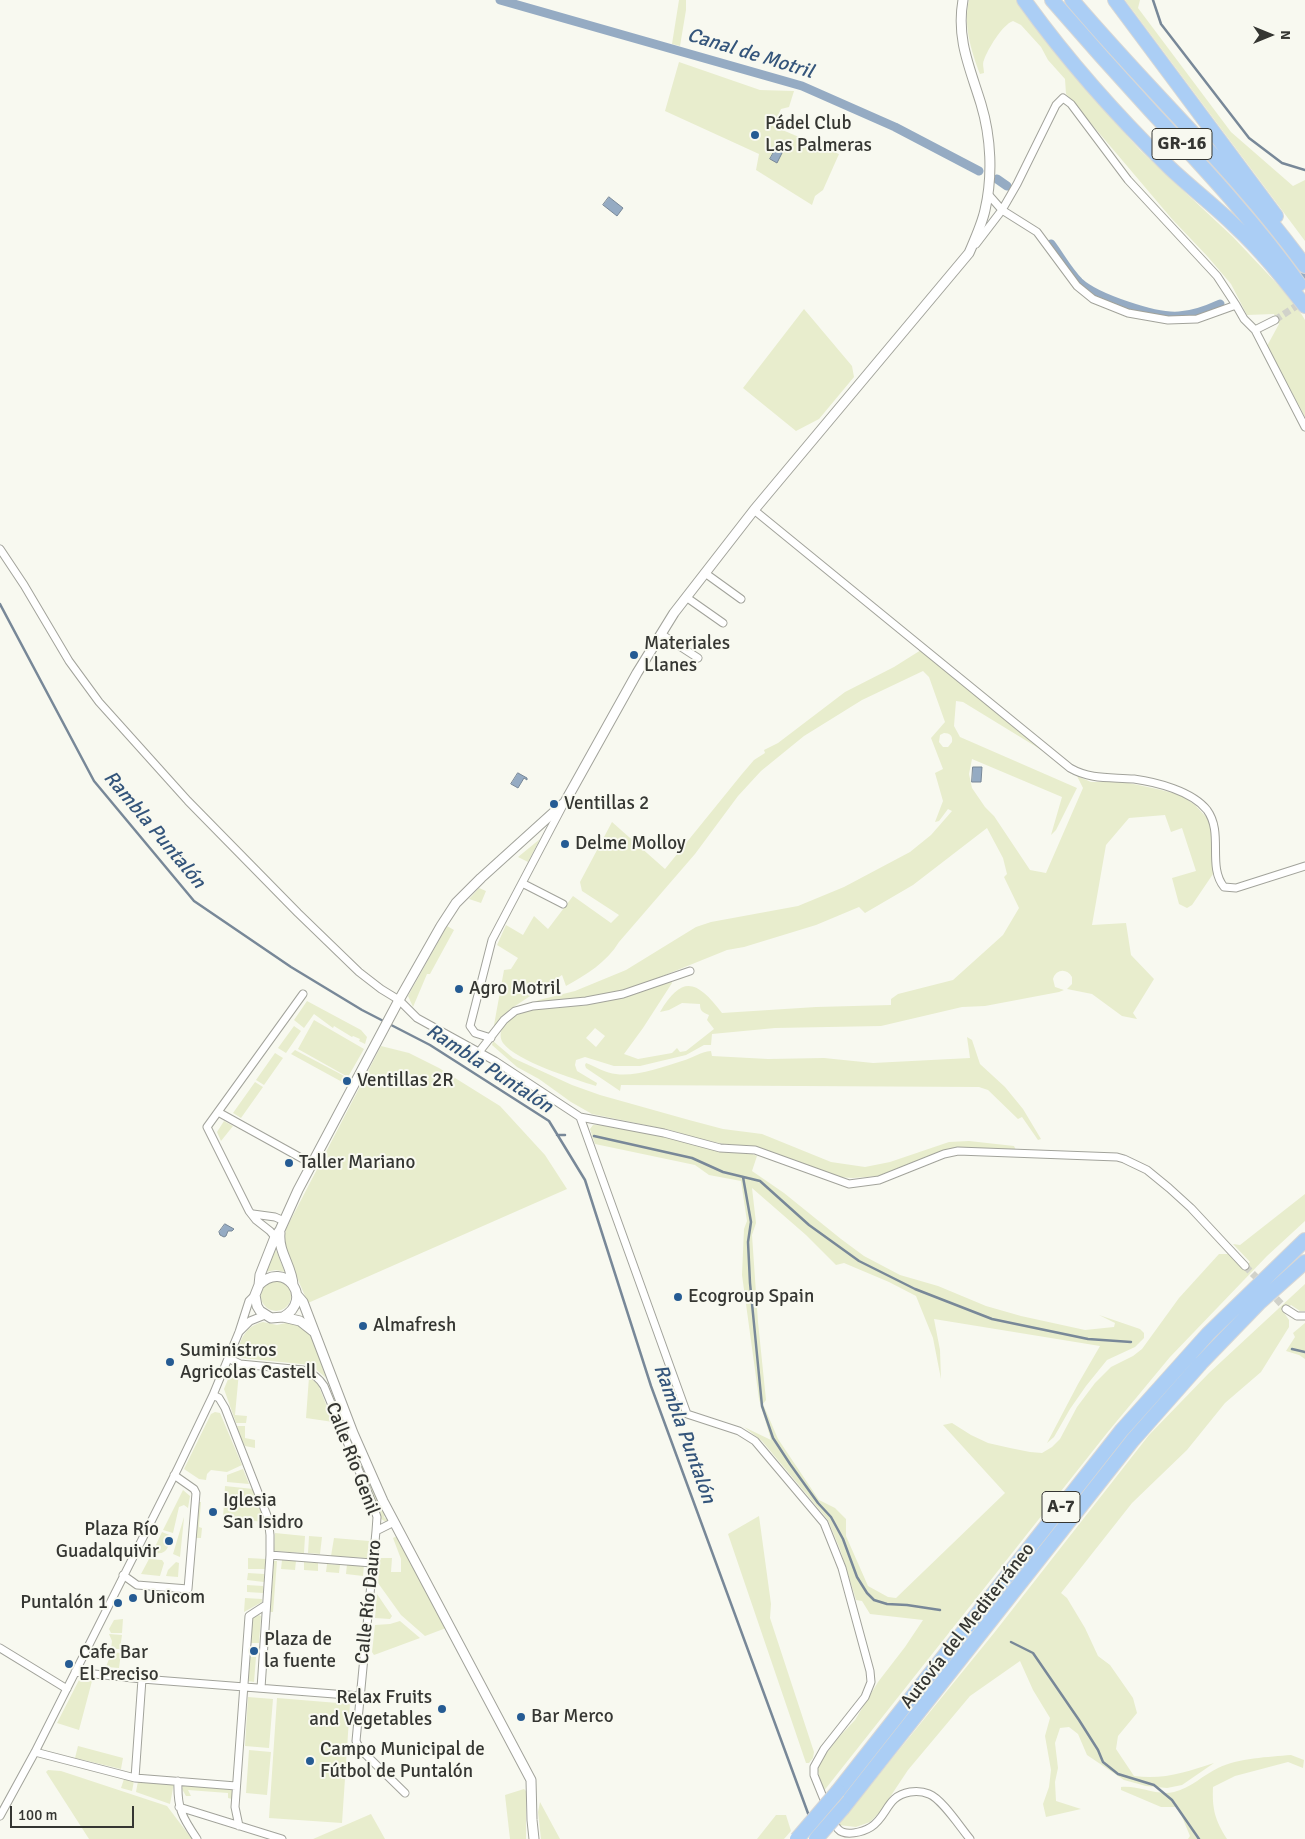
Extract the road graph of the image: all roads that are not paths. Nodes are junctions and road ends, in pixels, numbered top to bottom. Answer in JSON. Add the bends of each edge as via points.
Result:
{"nodes":[{"id":1,"x":957,"y":0,"type":"edge"},
{"id":2,"x":963,"y":0,"type":"edge"},
{"id":3,"x":1024,"y":0,"type":"edge"},
{"id":4,"x":1052,"y":0,"type":"edge"},
{"id":5,"x":1072,"y":0,"type":"edge"},
{"id":6,"x":1115,"y":0,"type":"edge"},
{"id":7,"x":961,"y":32,"type":"junction"},
{"id":8,"x":988,"y":194,"type":"junction"},
{"id":9,"x":1002,"y":210,"type":"junction"},
{"id":10,"x":969,"y":252,"type":"junction"},
{"id":11,"x":1305,"y":260,"type":"edge"},
{"id":12,"x":1305,"y":266,"type":"edge"},
{"id":13,"x":1305,"y":293,"type":"edge"},
{"id":14,"x":1236,"y":305,"type":"junction"},
{"id":15,"x":1305,"y":306,"type":"edge"},
{"id":16,"x":1275,"y":320,"type":"tunnel mouth"},
{"id":17,"x":1255,"y":330,"type":"junction"},
{"id":18,"x":1305,"y":427,"type":"edge"},
{"id":19,"x":754,"y":510,"type":"junction"},
{"id":20,"x":0,"y":548,"type":"edge"},
{"id":21,"x":705,"y":573,"type":"junction"},
{"id":22,"x":686,"y":597,"type":"junction"},
{"id":23,"x":741,"y":599,"type":"dead end"},
{"id":24,"x":723,"y":623,"type":"dead end"},
{"id":25,"x":661,"y":634,"type":"junction"},
{"id":26,"x":698,"y":658,"type":"dead end"},
{"id":27,"x":565,"y":802,"type":"junction"},
{"id":28,"x":1305,"y":866,"type":"edge"},
{"id":29,"x":522,"y":883,"type":"junction"},
{"id":30,"x":563,"y":904,"type":"dead end"},
{"id":31,"x":690,"y":970,"type":"dead end"},
{"id":32,"x":303,"y":994,"type":"dead end"},
{"id":33,"x":398,"y":1003,"type":"junction"},
{"id":34,"x":491,"y":1038,"type":"junction"},
{"id":35,"x":479,"y":1052,"type":"junction"},
{"id":36,"x":218,"y":1112,"type":"junction"},
{"id":37,"x":580,"y":1117,"type":"junction"},
{"id":38,"x":312,"y":1164,"type":"junction"},
{"id":39,"x":251,"y":1212,"type":"junction"},
{"id":40,"x":284,"y":1221,"type":"junction"},
{"id":41,"x":278,"y":1234,"type":"junction"},
{"id":42,"x":1305,"y":1240,"type":"edge"},
{"id":43,"x":1305,"y":1262,"type":"edge"},
{"id":44,"x":1245,"y":1266,"type":"tunnel mouth"},
{"id":45,"x":1305,"y":1272,"type":"edge"},
{"id":46,"x":259,"y":1285,"type":"junction"},
{"id":47,"x":292,"y":1285,"type":"junction"},
{"id":48,"x":255,"y":1295,"type":"junction"},
{"id":49,"x":297,"y":1295,"type":"junction"},
{"id":50,"x":1260,"y":1302,"type":"junction"},
{"id":51,"x":1286,"y":1309,"type":"tunnel mouth"},
{"id":52,"x":265,"y":1315,"type":"junction"},
{"id":53,"x":1305,"y":1316,"type":"edge"},
{"id":54,"x":283,"y":1317,"type":"junction"},
{"id":55,"x":239,"y":1332,"type":"junction"},
{"id":56,"x":314,"y":1332,"type":"junction"},
{"id":57,"x":228,"y":1358,"type":"junction"},
{"id":58,"x":333,"y":1382,"type":"junction"},
{"id":59,"x":324,"y":1386,"type":"junction"},
{"id":60,"x":213,"y":1395,"type":"junction"},
{"id":61,"x":174,"y":1475,"type":"junction"},
{"id":62,"x":394,"y":1522,"type":"junction"},
{"id":63,"x":376,"y":1531,"type":"junction"},
{"id":64,"x":270,"y":1555,"type":"junction"},
{"id":65,"x":372,"y":1563,"type":"junction"},
{"id":66,"x":123,"y":1576,"type":"junction"},
{"id":67,"x":266,"y":1605,"type":"junction"},
{"id":68,"x":0,"y":1648,"type":"edge"},
{"id":69,"x":75,"y":1672,"type":"junction"},
{"id":70,"x":142,"y":1680,"type":"junction"},
{"id":71,"x":242,"y":1687,"type":"junction"},
{"id":72,"x":261,"y":1688,"type":"junction"},
{"id":73,"x":67,"y":1689,"type":"junction"},
{"id":74,"x":360,"y":1696,"type":"junction"},
{"id":75,"x":35,"y":1752,"type":"junction"},
{"id":76,"x":135,"y":1778,"type":"junction"},
{"id":77,"x":178,"y":1782,"type":"junction"},
{"id":78,"x":236,"y":1786,"type":"junction"},
{"id":79,"x":406,"y":1793,"type":"dead end"},
{"id":80,"x":179,"y":1807,"type":"junction"},
{"id":81,"x":0,"y":1816,"type":"edge"},
{"id":82,"x":239,"y":1826,"type":"junction"},
{"id":83,"x":197,"y":1839,"type":"edge"},
{"id":84,"x":282,"y":1839,"type":"edge"},
{"id":85,"x":534,"y":1839,"type":"edge"},
{"id":86,"x":797,"y":1839,"type":"edge"},
{"id":87,"x":816,"y":1839,"type":"edge"},
{"id":88,"x":970,"y":1839,"type":"edge"}],
"edges":[{"from":1,"to":7,"type":"street","via":[[956,20]]},
{"from":2,"to":7,"type":"street"},
{"from":3,"to":15,"type":"highway","via":[[1052,39],[1110,106],[1172,170],[1235,225]]},
{"from":4,"to":13,"type":"highway","number":"GR-16","via":[[1225,192]]},
{"from":5,"to":12,"type":"highway","number":"GR-16","via":[[1221,163]]},
{"from":6,"to":11,"type":"highway","via":[[1295,242]]},
{"from":7,"to":8,"type":"street","via":[[988,137]]},
{"from":8,"to":9,"type":"street"},
{"from":8,"to":10,"type":"street"},
{"from":9,"to":10,"type":"street"},
{"from":9,"to":14,"type":"street","via":[[1037,232],[1077,286],[1093,299],[1128,312],[1168,320],[1197,319]]},
{"from":9,"to":14,"type":"street","via":[[1056,105],[1063,98],[1071,104],[1128,180],[1216,276]]},
{"from":10,"to":19,"type":"street"},
{"from":14,"to":17,"type":"street"},
{"from":16,"to":17,"type":"street"},
{"from":17,"to":18,"type":"street"},
{"from":19,"to":21,"type":"street"},
{"from":19,"to":28,"type":"street","via":[[1070,768],[1093,778],[1135,780],[1177,789],[1194,798],[1207,810],[1216,827],[1217,876],[1224,887],[1236,888]]},
{"from":20,"to":33,"type":"street","via":[[68,661],[99,702],[188,801],[298,914],[359,972]]},
{"from":21,"to":22,"type":"street"},
{"from":21,"to":23,"type":"street"},
{"from":22,"to":24,"type":"street"},
{"from":22,"to":25,"type":"street"},
{"from":25,"to":26,"type":"street"},
{"from":25,"to":27,"type":"street"},
{"from":27,"to":29,"type":"street"},
{"from":27,"to":33,"type":"street","via":[[456,903]]},
{"from":29,"to":30,"type":"street"},
{"from":29,"to":34,"type":"street","via":[[492,940],[470,1026],[475,1034]]},
{"from":31,"to":34,"type":"street","via":[[623,994],[515,1011]]},
{"from":32,"to":36,"type":"street"},
{"from":33,"to":35,"type":"street","via":[[417,1018]]},
{"from":33,"to":38,"type":"street"},
{"from":34,"to":35,"type":"street"},
{"from":35,"to":37,"type":"street"},
{"from":36,"to":38,"type":"street"},
{"from":36,"to":39,"type":"street","via":[[207,1127]]},
{"from":37,"to":44,"type":"street","via":[[664,1133],[720,1148],[754,1150],[848,1184],[879,1180],[958,1151],[1117,1157],[1147,1170],[1169,1188]]},
{"from":37,"to":88,"type":"street","via":[[687,1414],[739,1431],[754,1441],[824,1523],[842,1568],[871,1682],[865,1697],[814,1766],[820,1795],[838,1830],[844,1833],[870,1827],[891,1800],[901,1794],[920,1791],[939,1800]]},
{"from":38,"to":40,"type":"street"},
{"from":39,"to":40,"type":"street"},
{"from":39,"to":41,"type":"street","via":[[256,1220]]},
{"from":40,"to":41,"type":"street"},
{"from":41,"to":46,"type":"street","via":[[260,1275]]},
{"from":41,"to":47,"type":"street","via":[[280,1248],[292,1274]]},
{"from":42,"to":86,"type":"highway","name":"Autovía del Mediterráneo","number":"A-7","bridge":true,"via":[[1208,1334],[1122,1430]]},
{"from":43,"to":50,"type":"highway","name":"Autovía del Mediterráneo","number":"A-7"},
{"from":45,"to":50,"type":"highway","via":[[1280,1293]]},
{"from":46,"to":47,"type":"street","via":[[275,1276],[288,1280]]},
{"from":46,"to":48,"type":"street"},
{"from":47,"to":49,"type":"street"},
{"from":48,"to":52,"type":"street","via":[[257,1306]]},
{"from":48,"to":55,"type":"street","via":[[248,1301]]},
{"from":49,"to":54,"type":"street","via":[[294,1308]]},
{"from":49,"to":56,"type":"street","via":[[303,1302]]},
{"from":50,"to":87,"type":"highway","name":"Autovía del Mediterráneo","number":"A-7","bridge":true,"via":[[1201,1362],[1132,1441]]},
{"from":51,"to":53,"type":"street"},
{"from":52,"to":54,"type":"street"},
{"from":52,"to":55,"type":"street","via":[[250,1321]]},
{"from":54,"to":56,"type":"street","via":[[300,1321]]},
{"from":55,"to":57,"type":"street"},
{"from":56,"to":58,"type":"street"},
{"from":57,"to":59,"type":"street","name":"Calle Río Genil","via":[[240,1364],[303,1370],[320,1379]]},
{"from":57,"to":60,"type":"street"},
{"from":58,"to":59,"type":"street","name":"Calle Río Genil"},
{"from":58,"to":62,"type":"street"},
{"from":59,"to":63,"type":"street","name":"Calle Río Genil","via":[[373,1505],[377,1517]]},
{"from":60,"to":61,"type":"street"},
{"from":60,"to":64,"type":"street","via":[[225,1408],[268,1518]]},
{"from":61,"to":66,"type":"street"},
{"from":61,"to":66,"type":"street","via":[[196,1493],[188,1589],[137,1585]]},
{"from":62,"to":63,"type":"street","name":"Calle Río Dauro"},
{"from":62,"to":85,"type":"street","via":[[531,1780]]},
{"from":63,"to":65,"type":"street","name":"Calle Río Dauro"},
{"from":64,"to":65,"type":"street"},
{"from":64,"to":67,"type":"street"},
{"from":65,"to":74,"type":"street","name":"Calle Río Dauro"},
{"from":66,"to":69,"type":"street"},
{"from":67,"to":71,"type":"street","via":[[248,1616]]},
{"from":67,"to":72,"type":"street"},
{"from":68,"to":73,"type":"street"},
{"from":69,"to":70,"type":"street"},
{"from":69,"to":73,"type":"street"},
{"from":70,"to":71,"type":"street"},
{"from":70,"to":76,"type":"street"},
{"from":71,"to":72,"type":"street"},
{"from":71,"to":78,"type":"street"},
{"from":72,"to":74,"type":"street"},
{"from":73,"to":75,"type":"street"},
{"from":74,"to":79,"type":"street","name":"Calle Río Dauro","via":[[356,1741],[360,1749]]},
{"from":75,"to":76,"type":"street"},
{"from":75,"to":81,"type":"street"},
{"from":76,"to":77,"type":"street"},
{"from":77,"to":78,"type":"street"},
{"from":77,"to":80,"type":"street"},
{"from":78,"to":82,"type":"street","via":[[235,1807]]},
{"from":80,"to":82,"type":"street"},
{"from":80,"to":83,"type":"street"},
{"from":82,"to":84,"type":"street"}]}
